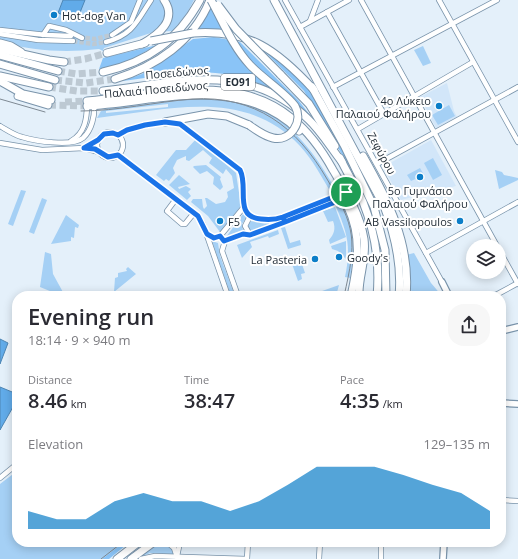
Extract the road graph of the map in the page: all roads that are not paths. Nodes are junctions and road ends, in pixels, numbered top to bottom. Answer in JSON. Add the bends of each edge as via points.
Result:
{"nodes":[{"id":1,"x":140,"y":0,"type":"edge"},
{"id":2,"x":152,"y":0,"type":"edge"},
{"id":3,"x":164,"y":0,"type":"edge"},
{"id":4,"x":200,"y":0,"type":"edge"},
{"id":5,"x":212,"y":0,"type":"edge"},
{"id":6,"x":274,"y":0,"type":"edge"},
{"id":7,"x":285,"y":0,"type":"edge"},
{"id":8,"x":318,"y":0,"type":"edge"},
{"id":9,"x":349,"y":0,"type":"edge"},
{"id":10,"x":361,"y":0,"type":"edge"},
{"id":11,"x":439,"y":0,"type":"edge"},
{"id":12,"x":497,"y":0,"type":"edge"},
{"id":13,"x":327,"y":12,"type":"junction"},
{"id":14,"x":310,"y":21,"type":"junction"},
{"id":15,"x":452,"y":24,"type":"junction"},
{"id":16,"x":300,"y":26,"type":"junction"},
{"id":17,"x":0,"y":30,"type":"edge"},
{"id":18,"x":0,"y":34,"type":"edge"},
{"id":19,"x":43,"y":35,"type":"junction"},
{"id":20,"x":112,"y":35,"type":"tunnel mouth"},
{"id":21,"x":72,"y":36,"type":"tunnel mouth"},
{"id":22,"x":82,"y":38,"type":"tunnel mouth"},
{"id":23,"x":73,"y":42,"type":"tunnel mouth"},
{"id":24,"x":106,"y":42,"type":"tunnel mouth"},
{"id":25,"x":0,"y":43,"type":"edge"},
{"id":26,"x":142,"y":44,"type":"junction"},
{"id":27,"x":0,"y":49,"type":"edge"},
{"id":28,"x":107,"y":53,"type":"tunnel mouth"},
{"id":29,"x":0,"y":55,"type":"edge"},
{"id":30,"x":26,"y":55,"type":"junction"},
{"id":31,"x":392,"y":56,"type":"junction"},
{"id":32,"x":64,"y":62,"type":"tunnel mouth"},
{"id":33,"x":473,"y":62,"type":"junction"},
{"id":34,"x":0,"y":64,"type":"edge"},
{"id":35,"x":58,"y":71,"type":"tunnel mouth"},
{"id":36,"x":103,"y":72,"type":"tunnel mouth"},
{"id":37,"x":361,"y":72,"type":"junction"},
{"id":38,"x":0,"y":76,"type":"edge"},
{"id":39,"x":115,"y":79,"type":"tunnel mouth"},
{"id":40,"x":317,"y":79,"type":"junction"},
{"id":41,"x":55,"y":80,"type":"tunnel mouth"},
{"id":42,"x":0,"y":81,"type":"edge"},
{"id":43,"x":0,"y":87,"type":"edge"},
{"id":44,"x":49,"y":87,"type":"tunnel mouth"},
{"id":45,"x":312,"y":87,"type":"junction"},
{"id":46,"x":333,"y":87,"type":"junction"},
{"id":47,"x":518,"y":87,"type":"edge"},
{"id":48,"x":103,"y":91,"type":"tunnel mouth"},
{"id":49,"x":415,"y":97,"type":"junction"},
{"id":50,"x":494,"y":100,"type":"junction"},
{"id":51,"x":91,"y":103,"type":"junction"},
{"id":52,"x":333,"y":113,"type":"junction"},
{"id":53,"x":384,"y":114,"type":"junction"},
{"id":54,"x":165,"y":122,"type":"junction"},
{"id":55,"x":0,"y":126,"type":"edge"},
{"id":56,"x":358,"y":129,"type":"junction"},
{"id":57,"x":434,"y":132,"type":"junction"},
{"id":58,"x":118,"y":135,"type":"junction"},
{"id":59,"x":98,"y":140,"type":"junction"},
{"id":60,"x":70,"y":142,"type":"junction"},
{"id":61,"x":518,"y":142,"type":"edge"},
{"id":62,"x":0,"y":143,"type":"edge"},
{"id":63,"x":84,"y":148,"type":"junction"},
{"id":64,"x":99,"y":152,"type":"junction"},
{"id":65,"x":118,"y":155,"type":"junction"},
{"id":66,"x":342,"y":162,"type":"junction"},
{"id":67,"x":377,"y":164,"type":"junction"},
{"id":68,"x":345,"y":195,"type":"junction"},
{"id":69,"x":176,"y":199,"type":"junction"},
{"id":70,"x":518,"y":202,"type":"edge"},
{"id":71,"x":244,"y":207,"type":"junction"},
{"id":72,"x":194,"y":213,"type":"junction"},
{"id":73,"x":250,"y":216,"type":"junction"},
{"id":74,"x":284,"y":220,"type":"junction"},
{"id":75,"x":483,"y":221,"type":"junction"},
{"id":76,"x":207,"y":234,"type":"junction"},
{"id":77,"x":250,"y":235,"type":"junction"},
{"id":78,"x":220,"y":236,"type":"junction"},
{"id":79,"x":493,"y":239,"type":"edge"},
{"id":80,"x":224,"y":241,"type":"junction"},
{"id":81,"x":426,"y":253,"type":"junction"},
{"id":82,"x":506,"y":263,"type":"edge"},
{"id":83,"x":442,"y":282,"type":"joint"},
{"id":84,"x":518,"y":284,"type":"edge"},
{"id":85,"x":226,"y":291,"type":"edge"},
{"id":86,"x":236,"y":291,"type":"edge"},
{"id":87,"x":352,"y":291,"type":"edge"},
{"id":88,"x":360,"y":291,"type":"edge"},
{"id":89,"x":377,"y":291,"type":"edge"},
{"id":90,"x":386,"y":291,"type":"edge"},
{"id":91,"x":398,"y":291,"type":"edge"},
{"id":92,"x":406,"y":291,"type":"edge"},
{"id":93,"x":446,"y":291,"type":"edge"},
{"id":94,"x":504,"y":291,"type":"edge"},
{"id":95,"x":518,"y":327,"type":"edge"},
{"id":96,"x":506,"y":330,"type":"edge"},
{"id":97,"x":506,"y":403,"type":"edge"},
{"id":98,"x":518,"y":404,"type":"edge"},
{"id":99,"x":12,"y":468,"type":"edge"},
{"id":100,"x":0,"y":478,"type":"edge"},
{"id":101,"x":506,"y":500,"type":"edge"},
{"id":102,"x":518,"y":501,"type":"edge"},
{"id":103,"x":133,"y":547,"type":"edge"},
{"id":104,"x":147,"y":547,"type":"edge"},
{"id":105,"x":173,"y":547,"type":"edge"},
{"id":106,"x":179,"y":547,"type":"edge"},
{"id":107,"x":248,"y":547,"type":"edge"},
{"id":108,"x":320,"y":547,"type":"edge"},
{"id":109,"x":382,"y":547,"type":"edge"},
{"id":110,"x":444,"y":547,"type":"edge"},
{"id":111,"x":177,"y":558,"type":"edge"},
{"id":112,"x":117,"y":559,"type":"edge"},
{"id":113,"x":131,"y":559,"type":"edge"},
{"id":114,"x":141,"y":559,"type":"edge"},
{"id":115,"x":247,"y":559,"type":"edge"},
{"id":116,"x":319,"y":559,"type":"edge"},
{"id":117,"x":381,"y":559,"type":"edge"},
{"id":118,"x":443,"y":559,"type":"edge"}],
"edges":[{"from":1,"to":20,"type":"street","via":[[131,22]]},
{"from":2,"to":24,"type":"street","via":[[131,30],[120,38]]},
{"from":3,"to":26,"type":"main road","via":[[168,9],[166,25],[156,36]]},
{"from":4,"to":36,"type":"main road","via":[[181,29],[162,47],[129,65]]},
{"from":5,"to":39,"type":"main road","via":[[194,28],[174,49],[150,65]]},
{"from":5,"to":54,"type":"main road","bridge":true,"via":[[245,60],[291,102],[297,113],[294,130],[281,138],[270,137],[227,116],[208,114]]},
{"from":5,"to":66,"type":"main road","name":"Ποσειδώνος","number":"ΕΟ91","bridge":true,"via":[[313,108]]},
{"from":6,"to":40,"type":"main road"},
{"from":7,"to":16,"type":"street","name":"Ζεφύρου"},
{"from":8,"to":14,"type":"street"},
{"from":9,"to":13,"type":"street"},
{"from":10,"to":31,"type":"street"},
{"from":11,"to":15,"type":"street"},
{"from":12,"to":15,"type":"street"},
{"from":13,"to":14,"type":"street"},
{"from":13,"to":37,"type":"street"},
{"from":14,"to":16,"type":"street"},
{"from":15,"to":31,"type":"street"},
{"from":15,"to":33,"type":"street"},
{"from":16,"to":46,"type":"street","name":"Ζεφύρου"},
{"from":17,"to":19,"type":"street"},
{"from":18,"to":23,"type":"street"},
{"from":19,"to":21,"type":"street"},
{"from":19,"to":22,"type":"street","via":[[49,26],[66,30]]},
{"from":25,"to":30,"type":"main road"},
{"from":26,"to":28,"type":"main road"},
{"from":26,"to":45,"type":"main road","bridge":true,"via":[[193,33],[231,35],[259,44],[284,60]]},
{"from":27,"to":30,"type":"main road"},
{"from":29,"to":35,"type":"main road"},
{"from":30,"to":32,"type":"main road"},
{"from":31,"to":37,"type":"street"},
{"from":31,"to":49,"type":"street"},
{"from":33,"to":49,"type":"street"},
{"from":33,"to":50,"type":"street"},
{"from":34,"to":41,"type":"main road"},
{"from":37,"to":46,"type":"street"},
{"from":37,"to":53,"type":"street"},
{"from":38,"to":44,"type":"main road"},
{"from":40,"to":52,"type":"main road"},
{"from":40,"to":92,"type":"main road","via":[[392,209],[402,242]]},
{"from":42,"to":43,"type":"main road","via":[[23,94],[50,103],[22,98]]},
{"from":45,"to":52,"type":"main road"},
{"from":45,"to":90,"type":"main road","via":[[374,207],[385,250]]},
{"from":46,"to":56,"type":"street","name":"Ζεφύρου"},
{"from":47,"to":50,"type":"street"},
{"from":48,"to":66,"type":"main road","name":"Ποσειδώνος","number":"ΕΟ91","via":[[201,79],[228,80],[251,85],[274,93],[295,107],[313,124]]},
{"from":49,"to":53,"type":"street"},
{"from":49,"to":57,"type":"street"},
{"from":50,"to":57,"type":"street"},
{"from":50,"to":61,"type":"street"},
{"from":51,"to":60,"type":"street","via":[[82,131]]},
{"from":51,"to":60,"type":"street","via":[[92,122],[86,134],[79,140]]},
{"from":51,"to":68,"type":"main road","name":"Παλαιά Ποσειδώνος","via":[[197,94],[230,97],[247,102],[273,113],[297,129],[316,150]]},
{"from":52,"to":91,"type":"main road","via":[[372,183],[388,218],[397,254]]},
{"from":53,"to":56,"type":"street"},
{"from":54,"to":58,"type":"street","via":[[132,128]]},
{"from":54,"to":71,"type":"street","via":[[180,124],[240,170]]},
{"from":55,"to":60,"type":"street","via":[[28,139]]},
{"from":56,"to":67,"type":"street","name":"Ζεφύρου"},
{"from":57,"to":67,"type":"street"},
{"from":57,"to":75,"type":"street"},
{"from":58,"to":59,"type":"street","via":[[107,133]]},
{"from":58,"to":65,"type":"street","via":[[122,150]]},
{"from":59,"to":63,"type":"street"},
{"from":59,"to":64,"type":"street"},
{"from":62,"to":63,"type":"street","via":[[42,150]]},
{"from":63,"to":64,"type":"street"},
{"from":64,"to":65,"type":"street","via":[[108,157]]},
{"from":65,"to":69,"type":"street"},
{"from":66,"to":89,"type":"main road","name":"Ποσειδώνος","number":"ΕΟ91","via":[[363,202],[374,236],[378,268]]},
{"from":67,"to":81,"type":"street","name":"Ζεφύρου"},
{"from":68,"to":74,"type":"street"},
{"from":68,"to":87,"type":"main road","name":"Παλαιά Ποσειδώνος","via":[[358,240],[357,266]]},
{"from":68,"to":88,"type":"main road","name":"Παλαιά Ποσειδώνος","via":[[359,220],[364,241]]},
{"from":69,"to":72,"type":"street"},
{"from":69,"to":72,"type":"street","via":[[167,211],[182,224],[185,224]]},
{"from":70,"to":75,"type":"street"},
{"from":71,"to":73,"type":"street"},
{"from":71,"to":78,"type":"street"},
{"from":72,"to":76,"type":"street"},
{"from":73,"to":74,"type":"street"},
{"from":73,"to":77,"type":"street","via":[[245,226]]},
{"from":74,"to":77,"type":"street"},
{"from":75,"to":79,"type":"street"},
{"from":75,"to":81,"type":"street"},
{"from":76,"to":78,"type":"street","via":[[214,238]]},
{"from":76,"to":85,"type":"street"},
{"from":77,"to":80,"type":"street","via":[[243,234]]},
{"from":78,"to":80,"type":"street"},
{"from":80,"to":86,"type":"street","via":[[222,251]]},
{"from":81,"to":83,"type":"street","name":"Ζεφύρου"},
{"from":82,"to":84,"type":"street"},
{"from":83,"to":93,"type":"street","name":"Ζεφύρου"},
{"from":84,"to":94,"type":"street"},
{"from":95,"to":96,"type":"street"},
{"from":97,"to":98,"type":"street"},
{"from":99,"to":100,"type":"street"},
{"from":101,"to":102,"type":"street"},
{"from":103,"to":112,"type":"main road"},
{"from":104,"to":113,"type":"main road"},
{"from":105,"to":111,"type":"street"},
{"from":106,"to":111,"type":"street"},
{"from":107,"to":115,"type":"street"},
{"from":108,"to":116,"type":"street"},
{"from":109,"to":117,"type":"street"},
{"from":110,"to":118,"type":"street"},
{"from":111,"to":114,"type":"street","via":[[155,556]]},
{"from":111,"to":115,"type":"street"}]}
